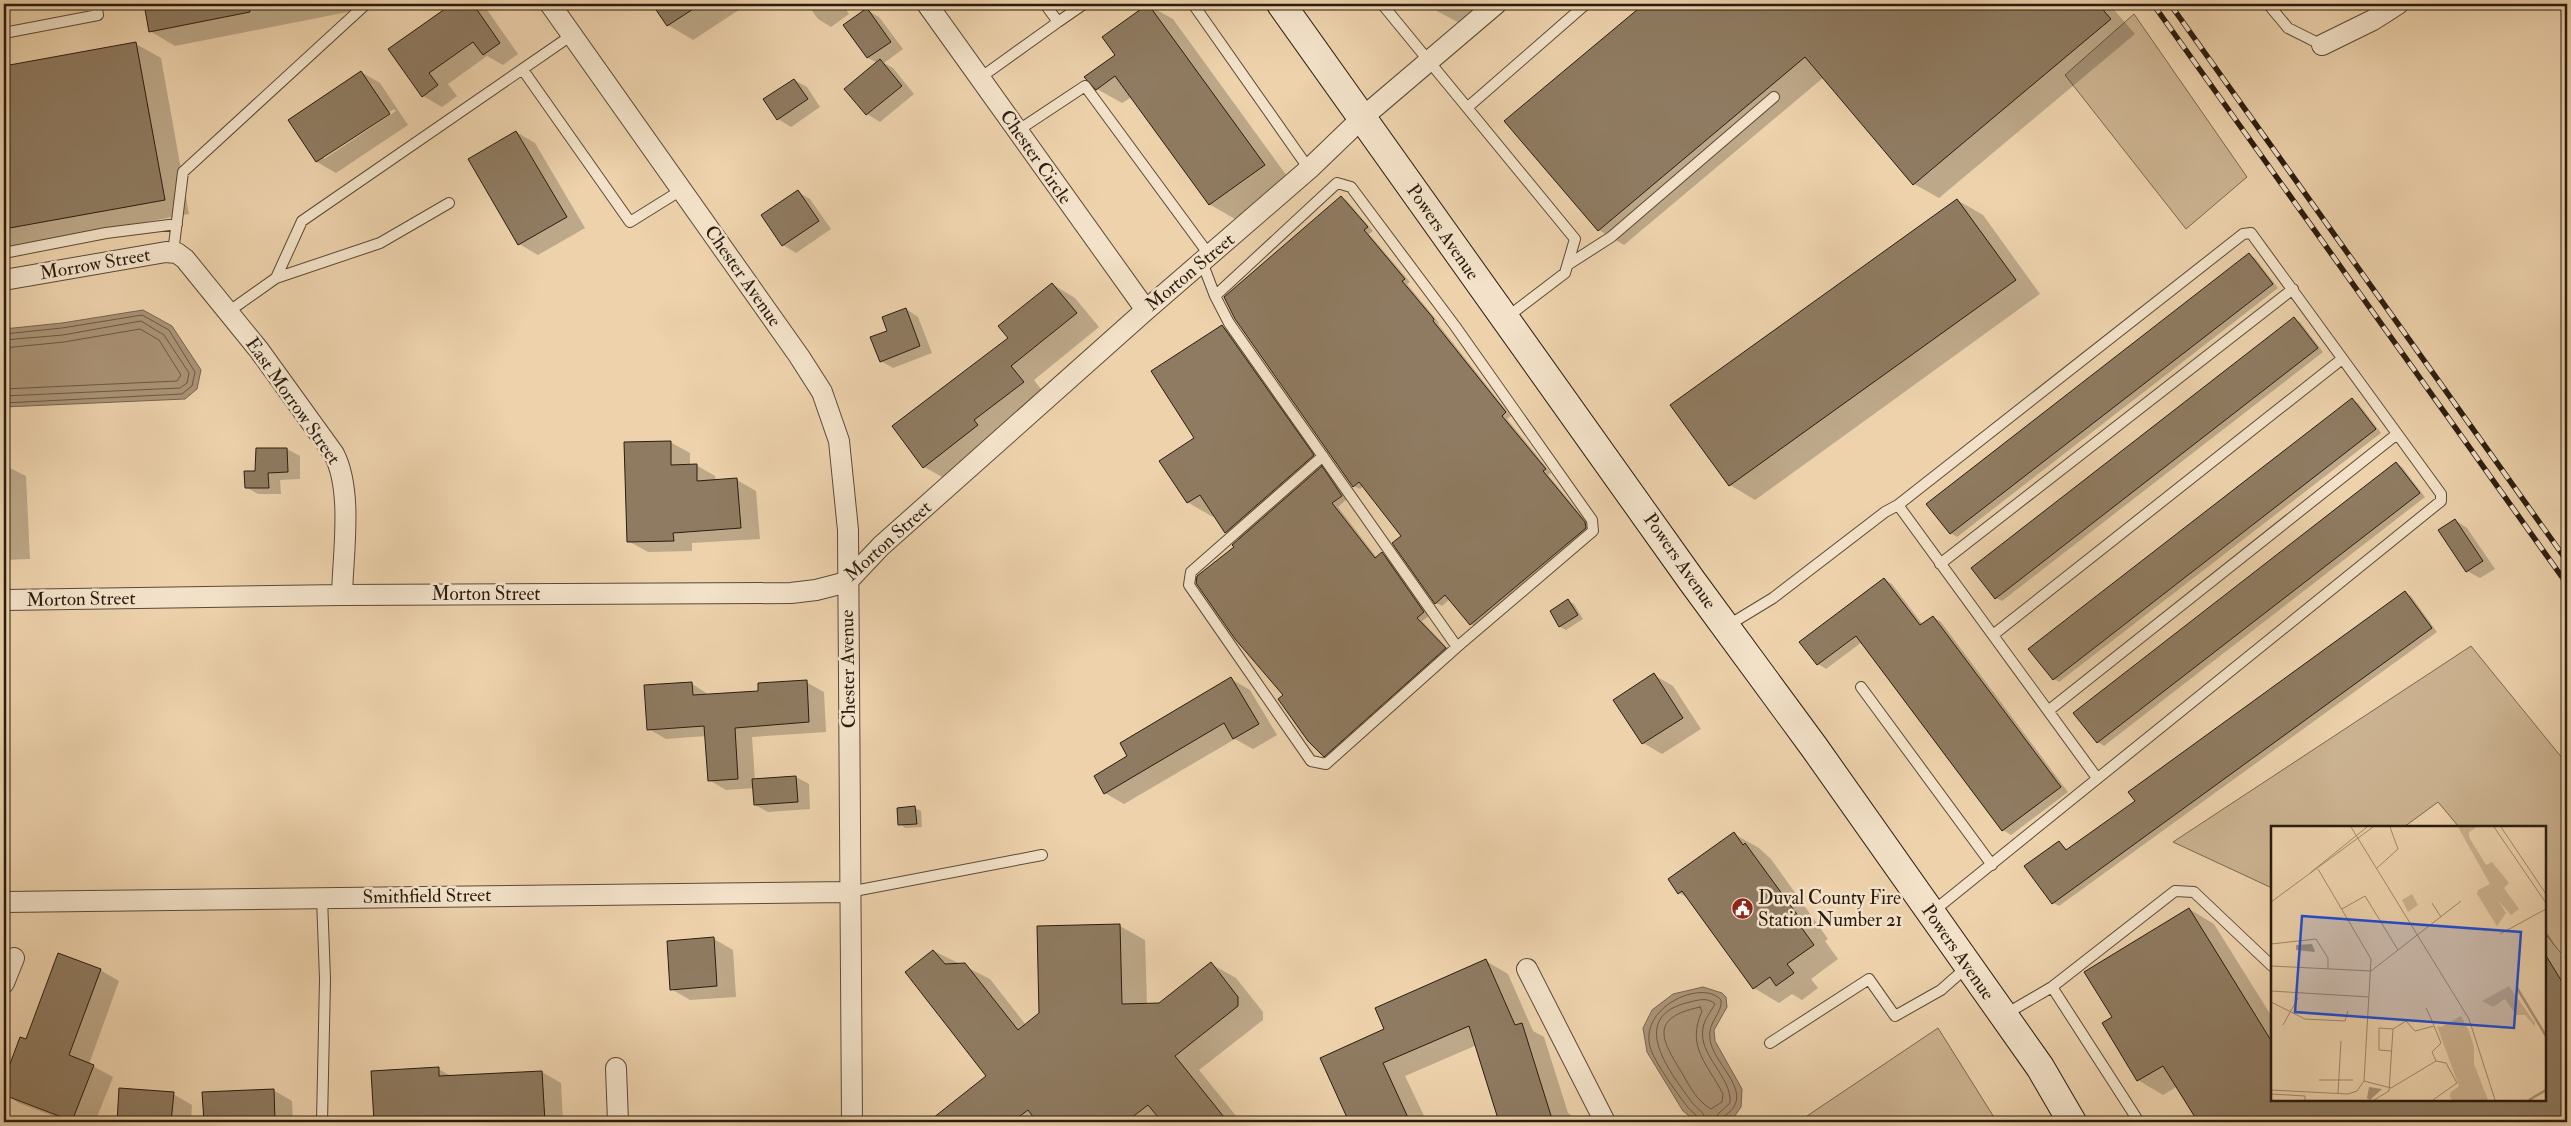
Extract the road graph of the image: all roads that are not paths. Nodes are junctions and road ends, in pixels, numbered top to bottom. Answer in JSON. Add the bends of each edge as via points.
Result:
{"nodes":[{"id":1,"x":96,"y":4,"type":"edge"},
{"id":2,"x":366,"y":4,"type":"edge"},
{"id":3,"x":550,"y":4,"type":"edge"},
{"id":4,"x":927,"y":4,"type":"edge"},
{"id":5,"x":1045,"y":4,"type":"edge"},
{"id":6,"x":1084,"y":4,"type":"edge"},
{"id":7,"x":1192,"y":4,"type":"edge"},
{"id":8,"x":1281,"y":4,"type":"edge"},
{"id":9,"x":1382,"y":4,"type":"edge"},
{"id":10,"x":1496,"y":4,"type":"edge"},
{"id":11,"x":1586,"y":4,"type":"edge"},
{"id":12,"x":2268,"y":4,"type":"edge"},
{"id":13,"x":2398,"y":4,"type":"edge"},
{"id":14,"x":1058,"y":22,"type":"junction"},
{"id":15,"x":4,"y":33,"type":"edge"},
{"id":16,"x":572,"y":35,"type":"junction"},
{"id":17,"x":2322,"y":45,"type":"joint"},
{"id":18,"x":1428,"y":62,"type":"junction"},
{"id":19,"x":523,"y":70,"type":"junction"},
{"id":20,"x":980,"y":78,"type":"junction"},
{"id":21,"x":1774,"y":97,"type":"dead end"},
{"id":22,"x":1468,"y":107,"type":"junction"},
{"id":23,"x":1362,"y":118,"type":"junction"},
{"id":24,"x":1017,"y":131,"type":"junction"},
{"id":25,"x":1310,"y":168,"type":"junction"},
{"id":26,"x":683,"y":189,"type":"junction"},
{"id":27,"x":449,"y":203,"type":"dead end"},
{"id":28,"x":176,"y":224,"type":"junction"},
{"id":29,"x":4,"y":253,"type":"edge"},
{"id":30,"x":179,"y":256,"type":"junction"},
{"id":31,"x":1206,"y":259,"type":"junction"},
{"id":32,"x":1569,"y":264,"type":"junction"},
{"id":33,"x":276,"y":278,"type":"junction"},
{"id":34,"x":4,"y":280,"type":"edge"},
{"id":35,"x":2293,"y":290,"type":"junction"},
{"id":36,"x":1215,"y":296,"type":"junction"},
{"id":37,"x":1146,"y":310,"type":"junction"},
{"id":38,"x":228,"y":312,"type":"junction"},
{"id":39,"x":1505,"y":318,"type":"junction"},
{"id":40,"x":2342,"y":359,"type":"junction"},
{"id":41,"x":2397,"y":434,"type":"junction"},
{"id":42,"x":1323,"y":456,"type":"junction"},
{"id":43,"x":1898,"y":505,"type":"junction"},
{"id":44,"x":1940,"y":564,"type":"junction"},
{"id":45,"x":847,"y":582,"type":"junction"},
{"id":46,"x":342,"y":595,"type":"junction"},
{"id":47,"x":4,"y":600,"type":"edge"},
{"id":48,"x":1726,"y":626,"type":"junction"},
{"id":49,"x":1993,"y":635,"type":"junction"},
{"id":50,"x":1457,"y":647,"type":"junction"},
{"id":51,"x":1862,"y":687,"type":"dead end"},
{"id":52,"x":2048,"y":711,"type":"junction"},
{"id":53,"x":2098,"y":778,"type":"junction"},
{"id":54,"x":1042,"y":855,"type":"dead end"},
{"id":55,"x":1992,"y":865,"type":"junction"},
{"id":56,"x":849,"y":892,"type":"junction"},
{"id":57,"x":322,"y":898,"type":"junction"},
{"id":58,"x":4,"y":902,"type":"edge"},
{"id":59,"x":1930,"y":914,"type":"junction"},
{"id":60,"x":14,"y":958,"type":"dead end"},
{"id":61,"x":2271,"y":965,"type":"edge"},
{"id":62,"x":1967,"y":966,"type":"junction"},
{"id":63,"x":1527,"y":969,"type":"dead end"},
{"id":64,"x":4,"y":983,"type":"edge"},
{"id":65,"x":2052,"y":987,"type":"junction"},
{"id":66,"x":2003,"y":1015,"type":"junction"},
{"id":67,"x":1770,"y":1043,"type":"dead end"},
{"id":68,"x":616,"y":1068,"type":"dead end"},
{"id":69,"x":322,"y":1122,"type":"edge"},
{"id":70,"x":618,"y":1122,"type":"edge"},
{"id":71,"x":852,"y":1122,"type":"edge"},
{"id":72,"x":1605,"y":1122,"type":"edge"},
{"id":73,"x":2072,"y":1122,"type":"edge"},
{"id":74,"x":2139,"y":1122,"type":"edge"}],
"edges":[{"from":1,"to":15,"type":"lane","via":[[98,15]]},
{"from":2,"to":28,"type":"lane","via":[[183,172]]},
{"from":3,"to":16,"type":"street","name":"Chester Avenue"},
{"from":4,"to":20,"type":"street","name":"Chester Circle"},
{"from":5,"to":14,"type":"lane"},
{"from":6,"to":14,"type":"lane"},
{"from":7,"to":25,"type":"lane"},
{"from":8,"to":23,"type":"street","name":"Powers Avenue"},
{"from":9,"to":18,"type":"lane"},
{"from":10,"to":18,"type":"street","name":"Morton Street"},
{"from":11,"to":22,"type":"lane"},
{"from":12,"to":17,"type":"lane","via":[[2288,28]]},
{"from":13,"to":17,"type":"street"},
{"from":14,"to":20,"type":"lane"},
{"from":16,"to":19,"type":"lane"},
{"from":16,"to":26,"type":"street","name":"Chester Avenue"},
{"from":18,"to":22,"type":"lane"},
{"from":18,"to":23,"type":"street","name":"Morton Street"},
{"from":19,"to":26,"type":"lane","via":[[630,222]]},
{"from":19,"to":33,"type":"lane","via":[[302,221]]},
{"from":20,"to":24,"type":"street","name":"Chester Circle"},
{"from":21,"to":32,"type":"lane","via":[[1611,237]]},
{"from":22,"to":32,"type":"lane","via":[[1575,239]]},
{"from":23,"to":25,"type":"street","name":"Morton Street"},
{"from":23,"to":39,"type":"street","name":"Powers Avenue"},
{"from":24,"to":31,"type":"lane","via":[[1085,86]]},
{"from":24,"to":37,"type":"street","name":"Chester Circle"},
{"from":25,"to":31,"type":"street","name":"Morton Street"},
{"from":26,"to":45,"type":"street","name":"Chester Avenue","via":[[822,392],[842,462],[848,530]]},
{"from":27,"to":33,"type":"lane","via":[[380,243]]},
{"from":28,"to":29,"type":"lane","via":[[106,233]]},
{"from":28,"to":30,"type":"lane"},
{"from":30,"to":34,"type":"street","name":"Morrow Street","via":[[166,252]]},
{"from":30,"to":38,"type":"street","name":"East Morrow Street"},
{"from":31,"to":36,"type":"lane"},
{"from":31,"to":37,"type":"street","name":"Morton Street"},
{"from":32,"to":39,"type":"lane","via":[[1565,274]]},
{"from":33,"to":38,"type":"lane"},
{"from":35,"to":40,"type":"lane"},
{"from":35,"to":43,"type":"lane","via":[[2251,233],[2243,234]]},
{"from":35,"to":44,"type":"lane"},
{"from":36,"to":42,"type":"lane","via":[[1229,323]]},
{"from":36,"to":50,"type":"lane","via":[[1337,184],[1350,188],[1455,326],[1592,520],[1593,531]]},
{"from":37,"to":45,"type":"street","name":"Morton Street","via":[[881,546]]},
{"from":38,"to":46,"type":"street","name":"East Morrow Street","via":[[259,350],[334,454],[342,470]]},
{"from":39,"to":48,"type":"street","name":"Powers Avenue"},
{"from":40,"to":41,"type":"lane"},
{"from":40,"to":49,"type":"lane"},
{"from":41,"to":52,"type":"lane"},
{"from":41,"to":53,"type":"lane","via":[[2441,494],[2441,501]]},
{"from":42,"to":50,"type":"lane"},
{"from":42,"to":50,"type":"lane","via":[[1191,572],[1189,585],[1311,761],[1326,764]]},
{"from":43,"to":44,"type":"lane"},
{"from":43,"to":48,"type":"lane","via":[[1773,598]]},
{"from":44,"to":49,"type":"lane"},
{"from":45,"to":46,"type":"street","name":"Morton Street","via":[[791,593]]},
{"from":45,"to":56,"type":"street","name":"Chester Avenue"},
{"from":46,"to":47,"type":"street","name":"Morton Street"},
{"from":48,"to":59,"type":"street","name":"Powers Avenue"},
{"from":49,"to":52,"type":"lane"},
{"from":51,"to":55,"type":"lane"},
{"from":52,"to":53,"type":"lane"},
{"from":53,"to":55,"type":"lane"},
{"from":54,"to":56,"type":"lane"},
{"from":55,"to":59,"type":"lane"},
{"from":56,"to":57,"type":"street","name":"Smithfield Street"},
{"from":56,"to":71,"type":"street","name":"Chester Avenue"},
{"from":57,"to":58,"type":"street","name":"Smithfield Street"},
{"from":57,"to":69,"type":"lane","via":[[325,979]]},
{"from":59,"to":62,"type":"street","name":"Powers Avenue"},
{"from":60,"to":64,"type":"street"},
{"from":61,"to":65,"type":"lane","via":[[2194,892],[2175,891]]},
{"from":62,"to":66,"type":"street","name":"Powers Avenue"},
{"from":62,"to":67,"type":"lane","via":[[1941,990],[1895,1016],[1869,979]]},
{"from":63,"to":72,"type":"street"},
{"from":65,"to":66,"type":"lane"},
{"from":65,"to":74,"type":"lane"},
{"from":66,"to":73,"type":"street","name":"Powers Avenue","via":[[2040,1067]]},
{"from":68,"to":70,"type":"street"}]}
